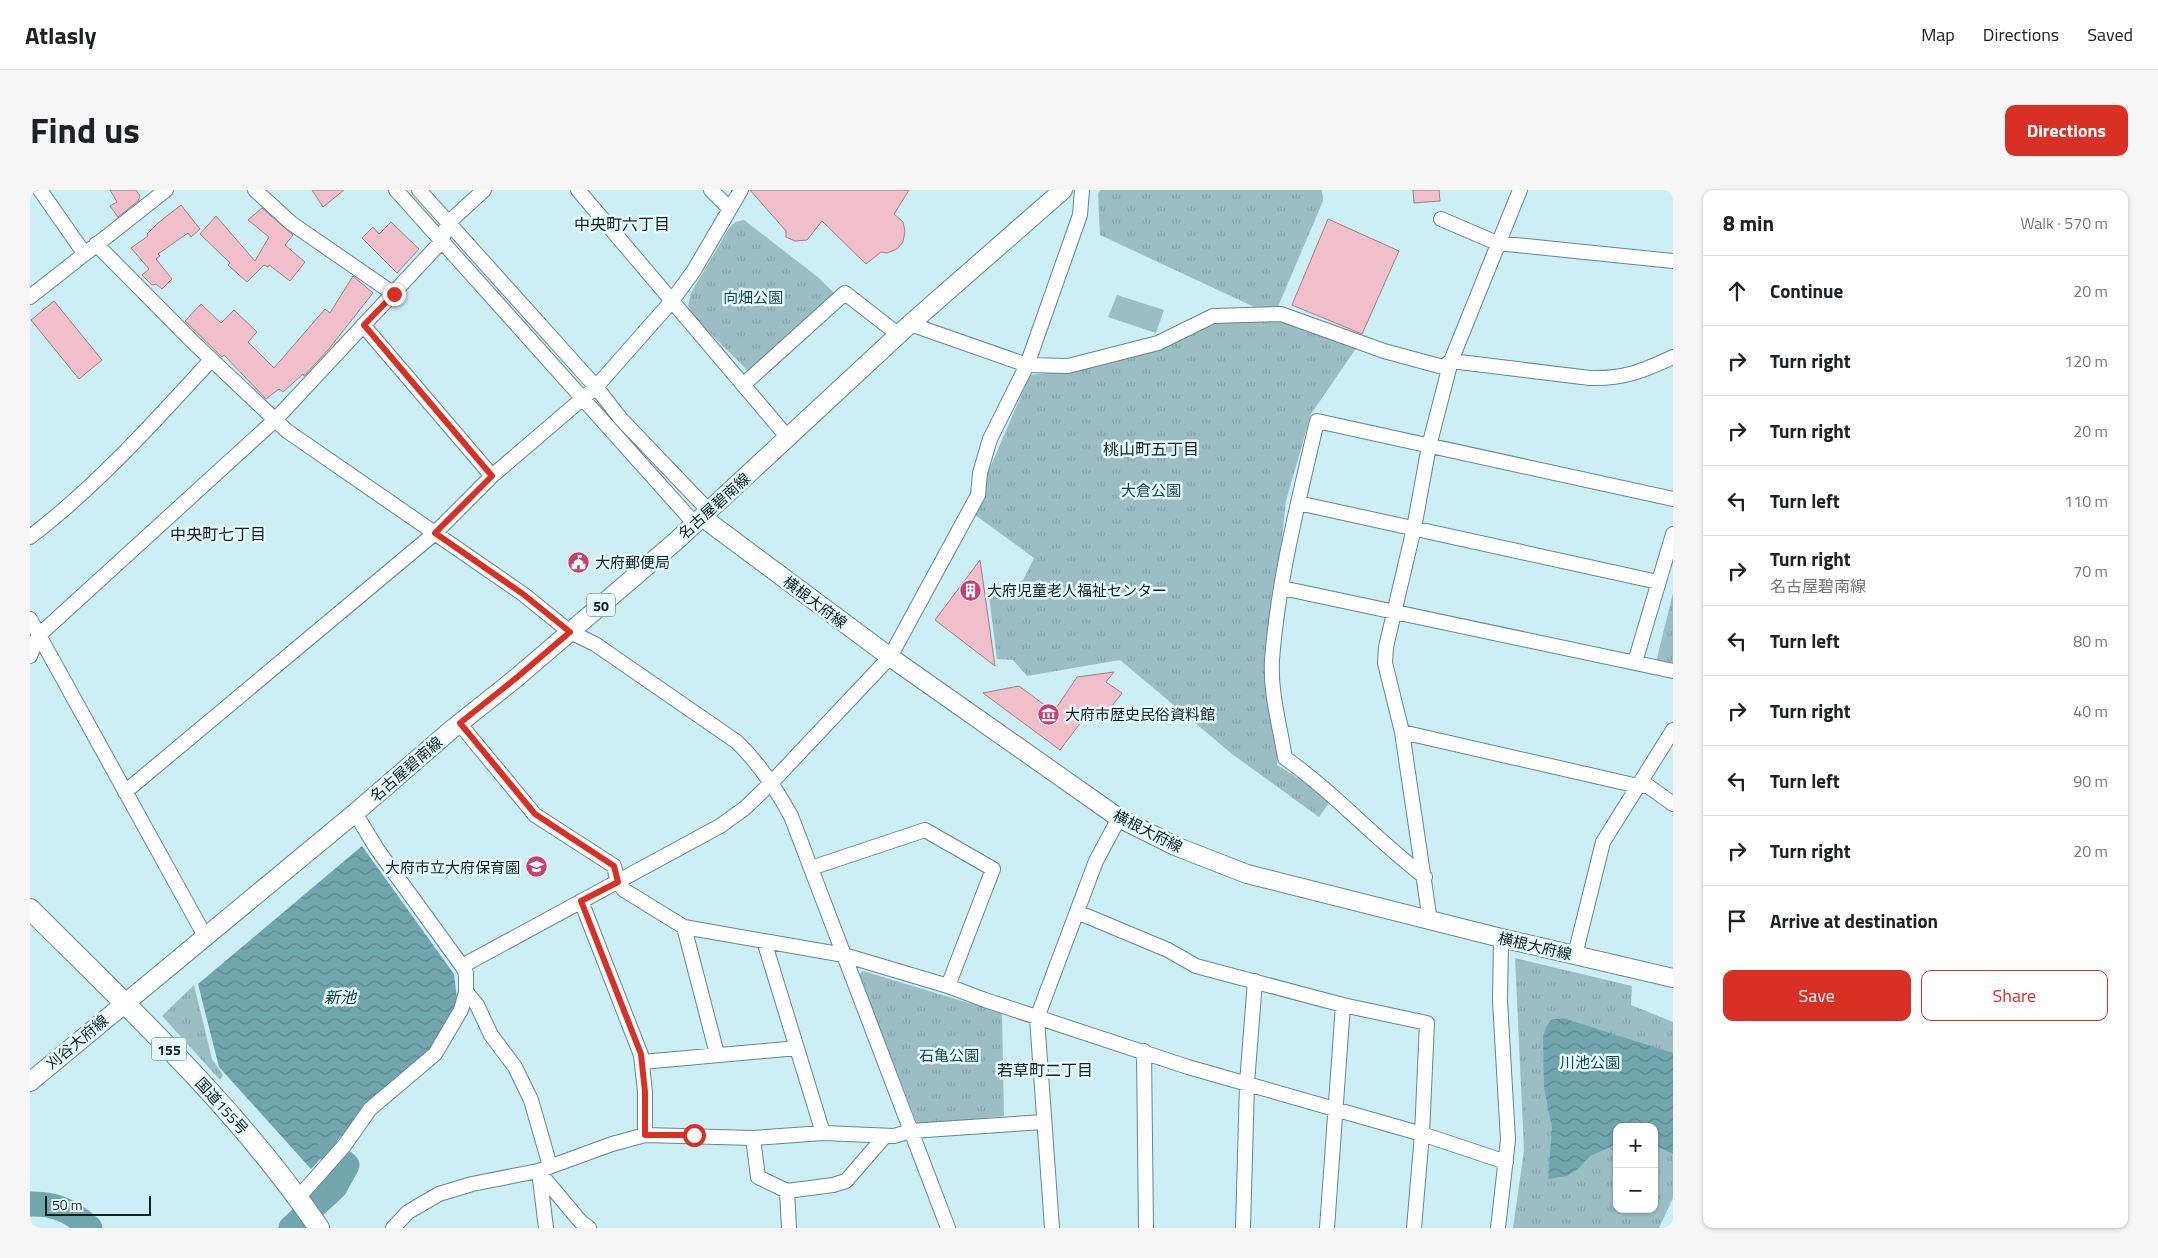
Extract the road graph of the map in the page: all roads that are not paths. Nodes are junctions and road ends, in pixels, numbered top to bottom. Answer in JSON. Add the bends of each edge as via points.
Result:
{"nodes":[{"id":1,"x":40,"y":190,"type":"edge"},
{"id":2,"x":166,"y":190,"type":"edge"},
{"id":3,"x":255,"y":190,"type":"edge"},
{"id":4,"x":396,"y":190,"type":"edge"},
{"id":5,"x":419,"y":190,"type":"edge"},
{"id":6,"x":484,"y":190,"type":"edge"},
{"id":7,"x":578,"y":190,"type":"edge"},
{"id":8,"x":711,"y":190,"type":"edge"},
{"id":9,"x":741,"y":190,"type":"edge"},
{"id":10,"x":1063,"y":190,"type":"edge"},
{"id":11,"x":1082,"y":190,"type":"edge"},
{"id":12,"x":1520,"y":190,"type":"edge"},
{"id":13,"x":730,"y":209,"type":"junction"},
{"id":14,"x":1441,"y":220,"type":"dead end"},
{"id":15,"x":448,"y":223,"type":"junction"},
{"id":16,"x":441,"y":242,"type":"junction"},
{"id":17,"x":1497,"y":243,"type":"junction"},
{"id":18,"x":96,"y":244,"type":"junction"},
{"id":19,"x":84,"y":253,"type":"junction"},
{"id":20,"x":1673,"y":261,"type":"edge"},
{"id":21,"x":394,"y":294,"type":"junction"},
{"id":22,"x":30,"y":298,"type":"edge"},
{"id":23,"x":671,"y":302,"type":"junction"},
{"id":24,"x":364,"y":325,"type":"junction"},
{"id":25,"x":904,"y":330,"type":"junction"},
{"id":26,"x":1673,"y":357,"type":"edge"},
{"id":27,"x":211,"y":360,"type":"junction"},
{"id":28,"x":1451,"y":361,"type":"junction"},
{"id":29,"x":1028,"y":365,"type":"junction"},
{"id":30,"x":743,"y":386,"type":"junction"},
{"id":31,"x":596,"y":387,"type":"junction"},
{"id":32,"x":582,"y":399,"type":"junction"},
{"id":33,"x":275,"y":420,"type":"junction"},
{"id":34,"x":789,"y":439,"type":"junction"},
{"id":35,"x":1429,"y":446,"type":"junction"},
{"id":36,"x":492,"y":476,"type":"junction"},
{"id":37,"x":1673,"y":499,"type":"edge"},
{"id":38,"x":1298,"y":503,"type":"junction"},
{"id":39,"x":702,"y":518,"type":"junction"},
{"id":40,"x":1414,"y":528,"type":"junction"},
{"id":41,"x":435,"y":533,"type":"junction"},
{"id":42,"x":1673,"y":534,"type":"edge"},
{"id":43,"x":30,"y":537,"type":"edge"},
{"id":44,"x":1658,"y":582,"type":"junction"},
{"id":45,"x":1282,"y":588,"type":"junction"},
{"id":46,"x":1395,"y":610,"type":"junction"},
{"id":47,"x":30,"y":618,"type":"edge"},
{"id":48,"x":570,"y":632,"type":"junction"},
{"id":49,"x":38,"y":636,"type":"junction"},
{"id":50,"x":30,"y":656,"type":"edge"},
{"id":51,"x":890,"y":658,"type":"junction"},
{"id":52,"x":1635,"y":662,"type":"junction"},
{"id":53,"x":1673,"y":671,"type":"edge"},
{"id":54,"x":460,"y":723,"type":"junction"},
{"id":55,"x":1673,"y":730,"type":"edge"},
{"id":56,"x":1402,"y":732,"type":"junction"},
{"id":57,"x":772,"y":782,"type":"junction"},
{"id":58,"x":1638,"y":786,"type":"junction"},
{"id":59,"x":125,"y":792,"type":"junction"},
{"id":60,"x":1673,"y":804,"type":"edge"},
{"id":61,"x":355,"y":812,"type":"junction"},
{"id":62,"x":1118,"y":818,"type":"junction"},
{"id":63,"x":810,"y":868,"type":"junction"},
{"id":64,"x":1425,"y":877,"type":"junction"},
{"id":65,"x":618,"y":882,"type":"junction"},
{"id":66,"x":581,"y":901,"type":"junction"},
{"id":67,"x":30,"y":909,"type":"edge"},
{"id":68,"x":1077,"y":912,"type":"junction"},
{"id":69,"x":1430,"y":921,"type":"junction"},
{"id":70,"x":684,"y":927,"type":"junction"},
{"id":71,"x":205,"y":936,"type":"junction"},
{"id":72,"x":1501,"y":938,"type":"junction"},
{"id":73,"x":764,"y":941,"type":"junction"},
{"id":74,"x":844,"y":954,"type":"junction"},
{"id":75,"x":1575,"y":955,"type":"junction"},
{"id":76,"x":462,"y":966,"type":"junction"},
{"id":77,"x":1673,"y":978,"type":"edge"},
{"id":78,"x":1255,"y":981,"type":"junction"},
{"id":79,"x":948,"y":986,"type":"junction"},
{"id":80,"x":466,"y":992,"type":"junction"},
{"id":81,"x":124,"y":1002,"type":"junction"},
{"id":82,"x":1343,"y":1005,"type":"junction"},
{"id":83,"x":1037,"y":1018,"type":"junction"},
{"id":84,"x":796,"y":1048,"type":"junction"},
{"id":85,"x":1144,"y":1051,"type":"junction"},
{"id":86,"x":717,"y":1054,"type":"junction"},
{"id":87,"x":642,"y":1062,"type":"junction"},
{"id":88,"x":30,"y":1082,"type":"edge"},
{"id":89,"x":1247,"y":1084,"type":"junction"},
{"id":90,"x":1336,"y":1110,"type":"junction"},
{"id":91,"x":1043,"y":1122,"type":"junction"},
{"id":92,"x":911,"y":1131,"type":"junction"},
{"id":93,"x":822,"y":1132,"type":"junction"},
{"id":94,"x":1422,"y":1134,"type":"junction"},
{"id":95,"x":645,"y":1135,"type":"junction"},
{"id":96,"x":884,"y":1136,"type":"junction"},
{"id":97,"x":753,"y":1138,"type":"junction"},
{"id":98,"x":1506,"y":1162,"type":"junction"},
{"id":99,"x":544,"y":1168,"type":"junction"},
{"id":100,"x":787,"y":1191,"type":"junction"},
{"id":101,"x":297,"y":1199,"type":"junction"},
{"id":102,"x":317,"y":1225,"type":"edge"},
{"id":103,"x":393,"y":1228,"type":"edge"},
{"id":104,"x":546,"y":1228,"type":"edge"},
{"id":105,"x":589,"y":1228,"type":"edge"},
{"id":106,"x":790,"y":1228,"type":"edge"},
{"id":107,"x":948,"y":1228,"type":"edge"},
{"id":108,"x":1052,"y":1228,"type":"edge"},
{"id":109,"x":1146,"y":1228,"type":"edge"},
{"id":110,"x":1243,"y":1228,"type":"edge"},
{"id":111,"x":1327,"y":1228,"type":"edge"},
{"id":112,"x":1414,"y":1228,"type":"edge"},
{"id":113,"x":1498,"y":1228,"type":"edge"}],
"edges":[{"from":1,"to":19,"type":"street"},
{"from":2,"to":18,"type":"street"},
{"from":3,"to":21,"type":"street","via":[[292,222]]},
{"from":4,"to":16,"type":"street"},
{"from":5,"to":15,"type":"street"},
{"from":6,"to":15,"type":"street"},
{"from":7,"to":23,"type":"street"},
{"from":8,"to":13,"type":"street"},
{"from":9,"to":13,"type":"street"},
{"from":10,"to":25,"type":"main road","name":"名古屋碧南線","number":"50"},
{"from":11,"to":29,"type":"street","via":[[1080,215]]},
{"from":12,"to":17,"type":"street"},
{"from":13,"to":23,"type":"street","via":[[693,272]]},
{"from":14,"to":17,"type":"street"},
{"from":15,"to":16,"type":"street"},
{"from":15,"to":31,"type":"street"},
{"from":16,"to":21,"type":"street"},
{"from":16,"to":32,"type":"street"},
{"from":17,"to":20,"type":"street"},
{"from":17,"to":28,"type":"street"},
{"from":18,"to":19,"type":"street"},
{"from":18,"to":27,"type":"street"},
{"from":19,"to":22,"type":"street"},
{"from":21,"to":24,"type":"street"},
{"from":23,"to":30,"type":"street"},
{"from":23,"to":31,"type":"street"},
{"from":24,"to":33,"type":"street"},
{"from":24,"to":36,"type":"street"},
{"from":25,"to":29,"type":"street"},
{"from":25,"to":30,"type":"street","via":[[844,293]]},
{"from":25,"to":34,"type":"main road","name":"名古屋碧南線","number":"50"},
{"from":26,"to":28,"type":"street","via":[[1643,372],[1613,379]]},
{"from":27,"to":33,"type":"street"},
{"from":27,"to":43,"type":"street","via":[[115,464]]},
{"from":28,"to":29,"type":"street","via":[[1443,367],[1384,351],[1281,314],[1213,316],[1158,343],[1068,366]]},
{"from":28,"to":35,"type":"street"},
{"from":29,"to":51,"type":"street","via":[[990,439],[980,473],[978,495]]},
{"from":30,"to":34,"type":"street"},
{"from":31,"to":32,"type":"street"},
{"from":31,"to":39,"type":"street"},
{"from":32,"to":36,"type":"street"},
{"from":32,"to":39,"type":"street"},
{"from":33,"to":41,"type":"street"},
{"from":33,"to":49,"type":"street"},
{"from":34,"to":39,"type":"main road","name":"名古屋碧南線","number":"50"},
{"from":35,"to":37,"type":"street"},
{"from":35,"to":38,"type":"street","via":[[1317,421]]},
{"from":35,"to":40,"type":"street"},
{"from":36,"to":41,"type":"street"},
{"from":38,"to":40,"type":"street"},
{"from":38,"to":45,"type":"street"},
{"from":39,"to":48,"type":"main road","name":"名古屋碧南線","number":"50"},
{"from":39,"to":51,"type":"main road","name":"横根大府線"},
{"from":40,"to":44,"type":"street"},
{"from":40,"to":46,"type":"street"},
{"from":41,"to":48,"type":"street","via":[[523,594]]},
{"from":41,"to":59,"type":"street"},
{"from":42,"to":44,"type":"street"},
{"from":44,"to":52,"type":"street"},
{"from":45,"to":46,"type":"street"},
{"from":45,"to":64,"type":"street","via":[[1272,661],[1274,699],[1285,758],[1333,794]]},
{"from":46,"to":52,"type":"street"},
{"from":46,"to":56,"type":"street","via":[[1385,663]]},
{"from":47,"to":49,"type":"street"},
{"from":48,"to":54,"type":"main road","name":"名古屋碧南線","number":"50"},
{"from":48,"to":57,"type":"street","via":[[596,644],[737,742]]},
{"from":49,"to":50,"type":"street"},
{"from":49,"to":59,"type":"street"},
{"from":51,"to":57,"type":"street"},
{"from":51,"to":62,"type":"main road","name":"横根大府線"},
{"from":52,"to":53,"type":"street"},
{"from":54,"to":61,"type":"main road","name":"名古屋碧南線","number":"50"},
{"from":54,"to":65,"type":"street","via":[[535,814],[614,866]]},
{"from":55,"to":58,"type":"street"},
{"from":56,"to":58,"type":"street"},
{"from":56,"to":64,"type":"street"},
{"from":57,"to":63,"type":"street","via":[[791,816]]},
{"from":57,"to":65,"type":"street","via":[[720,826]]},
{"from":58,"to":60,"type":"street","via":[[1648,786]]},
{"from":58,"to":75,"type":"street","via":[[1603,842]]},
{"from":59,"to":71,"type":"street"},
{"from":61,"to":71,"type":"main road","name":"名古屋碧南線","number":"50"},
{"from":61,"to":76,"type":"street"},
{"from":62,"to":68,"type":"street","via":[[1096,861]]},
{"from":62,"to":69,"type":"main road","name":"横根大府線","via":[[1175,846],[1247,874]]},
{"from":63,"to":74,"type":"street"},
{"from":63,"to":79,"type":"street","via":[[925,830],[993,869]]},
{"from":64,"to":69,"type":"street"},
{"from":65,"to":66,"type":"street"},
{"from":65,"to":70,"type":"street","via":[[624,890]]},
{"from":66,"to":76,"type":"street"},
{"from":66,"to":87,"type":"street"},
{"from":67,"to":81,"type":"highway","name":"国道155号","number":"155"},
{"from":68,"to":78,"type":"street","via":[[1168,950],[1196,966]]},
{"from":68,"to":83,"type":"street"},
{"from":69,"to":72,"type":"main road","name":"横根大府線"},
{"from":70,"to":73,"type":"street"},
{"from":70,"to":86,"type":"street"},
{"from":71,"to":81,"type":"main road","name":"名古屋碧南線","number":"50"},
{"from":72,"to":75,"type":"main road","name":"横根大府線"},
{"from":72,"to":98,"type":"street"},
{"from":73,"to":74,"type":"street"},
{"from":73,"to":84,"type":"street"},
{"from":74,"to":79,"type":"street"},
{"from":74,"to":92,"type":"street"},
{"from":75,"to":77,"type":"main road","name":"横根大府線"},
{"from":76,"to":80,"type":"street","via":[[466,973]]},
{"from":78,"to":82,"type":"street"},
{"from":78,"to":89,"type":"street"},
{"from":79,"to":83,"type":"street"},
{"from":80,"to":99,"type":"street","via":[[477,1005],[491,1035],[514,1067],[531,1100]]},
{"from":80,"to":101,"type":"street","via":[[457,1017],[435,1054],[370,1109],[344,1146]]},
{"from":81,"to":88,"type":"main road","name":"刈谷大府線"},
{"from":81,"to":101,"type":"highway","name":"国道155号","number":"155","via":[[214,1096]]},
{"from":82,"to":90,"type":"street"},
{"from":82,"to":94,"type":"street","via":[[1427,1024]]},
{"from":83,"to":85,"type":"street"},
{"from":83,"to":91,"type":"street"},
{"from":84,"to":86,"type":"street"},
{"from":84,"to":93,"type":"street"},
{"from":85,"to":89,"type":"street"},
{"from":85,"to":109,"type":"street"},
{"from":86,"to":87,"type":"street"},
{"from":87,"to":95,"type":"street"},
{"from":89,"to":90,"type":"street"},
{"from":89,"to":110,"type":"street"},
{"from":90,"to":94,"type":"street"},
{"from":90,"to":111,"type":"street"},
{"from":91,"to":92,"type":"street"},
{"from":91,"to":108,"type":"street"},
{"from":92,"to":96,"type":"street"},
{"from":92,"to":107,"type":"street"},
{"from":93,"to":96,"type":"street"},
{"from":93,"to":97,"type":"street"},
{"from":94,"to":98,"type":"street"},
{"from":94,"to":112,"type":"street"},
{"from":95,"to":97,"type":"street"},
{"from":95,"to":99,"type":"street"},
{"from":96,"to":100,"type":"street","via":[[846,1181]]},
{"from":97,"to":100,"type":"street","via":[[758,1177]]},
{"from":98,"to":113,"type":"street"},
{"from":99,"to":103,"type":"street","via":[[439,1194],[408,1212]]},
{"from":99,"to":104,"type":"street"},
{"from":99,"to":105,"type":"street","via":[[580,1221]]},
{"from":100,"to":106,"type":"street"},
{"from":101,"to":102,"type":"highway","name":"国道155号","number":"155"}]}
